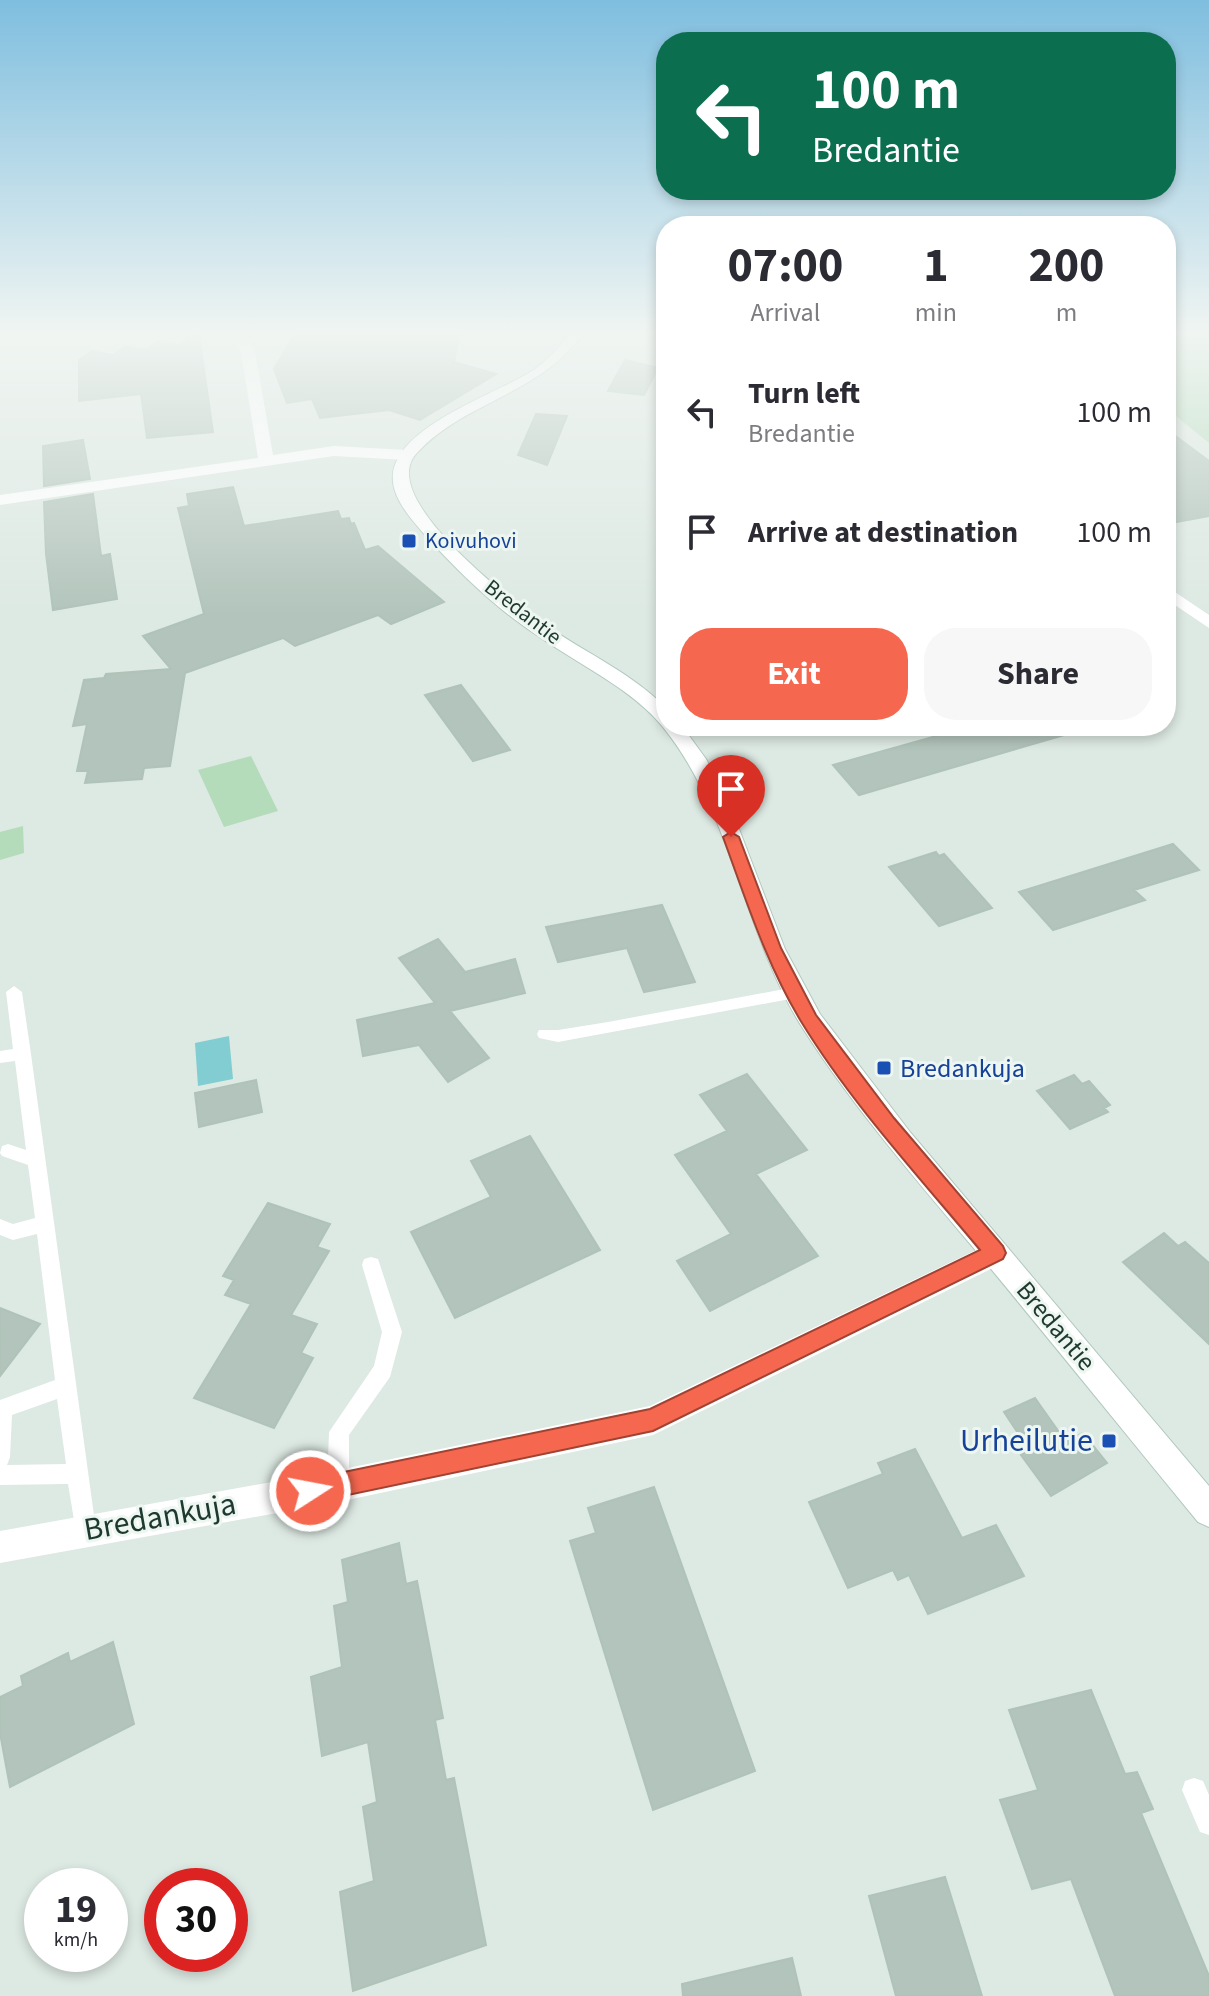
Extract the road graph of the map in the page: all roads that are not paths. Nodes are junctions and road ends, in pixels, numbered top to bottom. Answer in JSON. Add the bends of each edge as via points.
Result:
{"nodes":[{"id":1,"x":261,"y":428,"type":"edge"},
{"id":2,"x":441,"y":428,"type":"edge"},
{"id":3,"x":407,"y":455,"type":"junction"},
{"id":4,"x":266,"y":460,"type":"junction"},
{"id":5,"x":0,"y":500,"type":"edge"},
{"id":6,"x":1176,"y":598,"type":"edge"},
{"id":7,"x":1209,"y":623,"type":"edge"},
{"id":8,"x":656,"y":710,"type":"edge"},
{"id":9,"x":679,"y":736,"type":"edge"},
{"id":10,"x":14,"y":992,"type":"dead end"},
{"id":11,"x":795,"y":993,"type":"junction"},
{"id":12,"x":545,"y":1034,"type":"dead end"},
{"id":13,"x":23,"y":1054,"type":"junction"},
{"id":14,"x":0,"y":1057,"type":"edge"},
{"id":15,"x":8,"y":1151,"type":"dead end"},
{"id":16,"x":37,"y":1161,"type":"junction"},
{"id":17,"x":44,"y":1224,"type":"junction"},
{"id":18,"x":0,"y":1227,"type":"edge"},
{"id":19,"x":995,"y":1253,"type":"junction"},
{"id":20,"x":371,"y":1265,"type":"dead end"},
{"id":21,"x":66,"y":1386,"type":"junction"},
{"id":22,"x":0,"y":1457,"type":"edge"},
{"id":23,"x":78,"y":1474,"type":"junction"},
{"id":24,"x":0,"y":1475,"type":"edge"},
{"id":25,"x":338,"y":1486,"type":"junction"},
{"id":26,"x":1209,"y":1511,"type":"edge"},
{"id":27,"x":85,"y":1530,"type":"junction"},
{"id":28,"x":0,"y":1547,"type":"edge"},
{"id":29,"x":1194,"y":1790,"type":"dead end"},
{"id":30,"x":1209,"y":1823,"type":"edge"}],
"edges":[{"from":1,"to":4,"type":"street"},
{"from":2,"to":3,"type":"street"},
{"from":3,"to":4,"type":"street","via":[[334,451]]},
{"from":3,"to":8,"type":"street","name":"Bredantie","via":[[401,488],[421,519],[532,624],[625,683]]},
{"from":4,"to":5,"type":"street"},
{"from":6,"to":7,"type":"street"},
{"from":9,"to":11,"type":"street","name":"Bredantie","via":[[718,801]]},
{"from":10,"to":13,"type":"lane"},
{"from":11,"to":12,"type":"lane","via":[[608,1028]]},
{"from":11,"to":19,"type":"street","name":"Bredantie","via":[[887,1124]]},
{"from":13,"to":14,"type":"lane"},
{"from":13,"to":16,"type":"lane"},
{"from":15,"to":16,"type":"lane"},
{"from":16,"to":17,"type":"lane"},
{"from":17,"to":18,"type":"lane","via":[[13,1232]]},
{"from":17,"to":21,"type":"lane"},
{"from":19,"to":25,"type":"street","name":"Bredankuja","via":[[653,1420]]},
{"from":19,"to":26,"type":"street","name":"Bredantie"},
{"from":20,"to":25,"type":"lane","via":[[392,1332],[383,1370],[339,1432]]},
{"from":21,"to":22,"type":"lane","via":[[2,1409]]},
{"from":21,"to":23,"type":"lane"},
{"from":23,"to":24,"type":"lane"},
{"from":23,"to":27,"type":"lane"},
{"from":25,"to":27,"type":"street","name":"Bredankuja"},
{"from":27,"to":28,"type":"street","name":"Bredankuja"},
{"from":29,"to":30,"type":"lane"}]}
